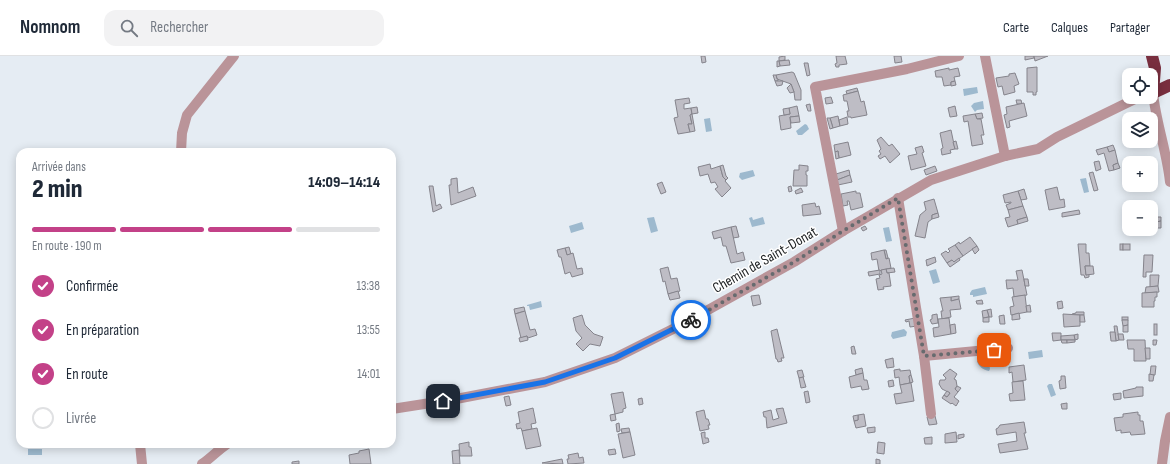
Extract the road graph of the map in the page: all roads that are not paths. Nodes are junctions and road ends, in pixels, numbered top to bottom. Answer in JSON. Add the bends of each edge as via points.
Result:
{"nodes":[{"id":1,"x":234,"y":56,"type":"edge"},
{"id":2,"x":959,"y":56,"type":"edge"},
{"id":3,"x":985,"y":56,"type":"edge"},
{"id":4,"x":1152,"y":56,"type":"edge"},
{"id":5,"x":1155,"y":68,"type":"edge"},
{"id":6,"x":1170,"y":85,"type":"edge"},
{"id":7,"x":1158,"y":90,"type":"edge"},
{"id":8,"x":1124,"y":104,"type":"edge"},
{"id":9,"x":1154,"y":104,"type":"edge"},
{"id":10,"x":181,"y":148,"type":"edge"},
{"id":11,"x":1005,"y":156,"type":"junction"},
{"id":12,"x":1170,"y":182,"type":"edge"},
{"id":13,"x":898,"y":198,"type":"junction"},
{"id":14,"x":843,"y":231,"type":"junction"},
{"id":15,"x":1008,"y":348,"type":"dead end"},
{"id":16,"x":924,"y":356,"type":"junction"},
{"id":17,"x":396,"y":408,"type":"edge"},
{"id":18,"x":931,"y":414,"type":"dead end"},
{"id":19,"x":1170,"y":417,"type":"edge"},
{"id":20,"x":140,"y":448,"type":"edge"},
{"id":21,"x":222,"y":448,"type":"edge"},
{"id":22,"x":142,"y":464,"type":"edge"},
{"id":23,"x":202,"y":464,"type":"edge"},
{"id":24,"x":1162,"y":464,"type":"edge"}],
"edges":[{"from":1,"to":10,"type":"street","via":[[187,115]]},
{"from":2,"to":14,"type":"street","via":[[815,87]]},
{"from":3,"to":11,"type":"street"},
{"from":4,"to":5,"type":"highway"},
{"from":6,"to":7,"type":"highway"},
{"from":8,"to":11,"type":"street","name":"Chemin de Saint-Donat","via":[[1038,149]]},
{"from":9,"to":12,"type":"street","via":[[1168,162]]},
{"from":11,"to":13,"type":"street","name":"Chemin de Saint-Donat","via":[[931,180]]},
{"from":13,"to":14,"type":"street","name":"Chemin de Saint-Donat"},
{"from":13,"to":16,"type":"street"},
{"from":14,"to":17,"type":"street","name":"Chemin de Saint-Donat","via":[[794,262],[681,325],[615,358],[545,382]]},
{"from":15,"to":16,"type":"street"},
{"from":16,"to":18,"type":"street"},
{"from":19,"to":24,"type":"street"},
{"from":20,"to":22,"type":"street"},
{"from":21,"to":23,"type":"street"}]}
